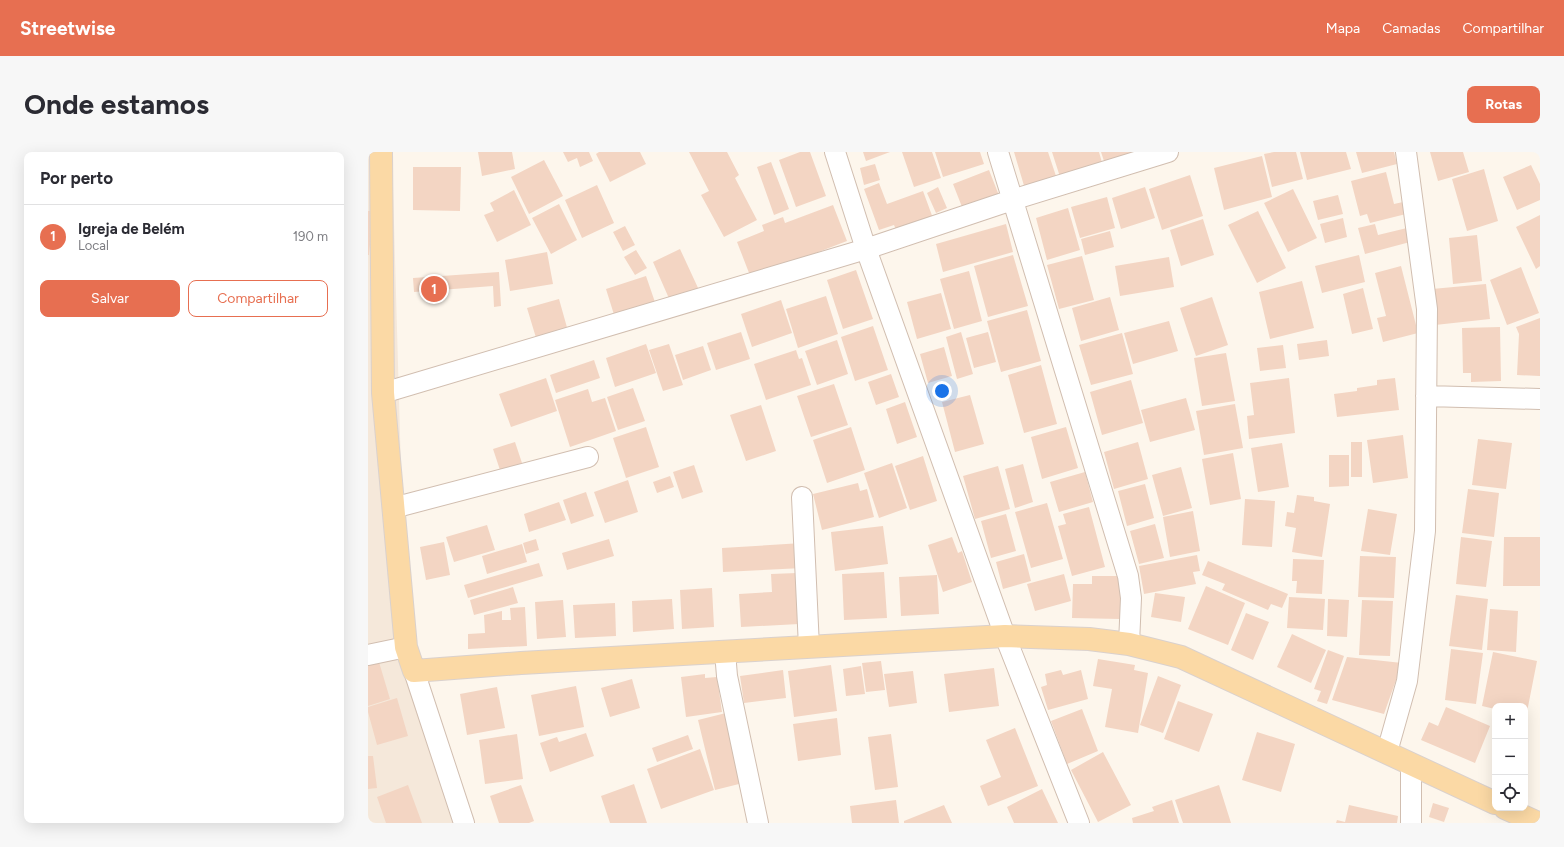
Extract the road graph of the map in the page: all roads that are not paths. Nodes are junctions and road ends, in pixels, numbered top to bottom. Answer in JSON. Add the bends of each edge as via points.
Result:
{"nodes":[{"id":1,"x":381,"y":152,"type":"edge"},
{"id":2,"x":835,"y":152,"type":"edge"},
{"id":3,"x":998,"y":152,"type":"edge"},
{"id":4,"x":1168,"y":152,"type":"edge"},
{"id":5,"x":1406,"y":152,"type":"edge"},
{"id":6,"x":1012,"y":200,"type":"junction"},
{"id":7,"x":866,"y":249,"type":"junction"},
{"id":8,"x":383,"y":393,"type":"junction"},
{"id":9,"x":1426,"y":396,"type":"junction"},
{"id":10,"x":1540,"y":399,"type":"edge"},
{"id":11,"x":588,"y":457,"type":"dead end"},
{"id":12,"x":802,"y":497,"type":"dead end"},
{"id":13,"x":393,"y":508,"type":"junction"},
{"id":14,"x":1005,"y":636,"type":"junction"},
{"id":15,"x":1129,"y":644,"type":"junction"},
{"id":16,"x":406,"y":647,"type":"junction"},
{"id":17,"x":809,"y":647,"type":"junction"},
{"id":18,"x":725,"y":652,"type":"junction"},
{"id":19,"x":368,"y":655,"type":"edge"},
{"id":20,"x":414,"y":671,"type":"junction"},
{"id":21,"x":1387,"y":752,"type":"junction"},
{"id":22,"x":1412,"y":765,"type":"junction"},
{"id":23,"x":1492,"y":802,"type":"edge"},
{"id":24,"x":1512,"y":811,"type":"edge"},
{"id":25,"x":464,"y":823,"type":"edge"},
{"id":26,"x":758,"y":823,"type":"edge"},
{"id":27,"x":1079,"y":823,"type":"edge"},
{"id":28,"x":1411,"y":823,"type":"edge"},
{"id":29,"x":1538,"y":823,"type":"edge"}],
"edges":[{"from":1,"to":8,"type":"main road"},
{"from":2,"to":7,"type":"street"},
{"from":3,"to":6,"type":"street"},
{"from":4,"to":6,"type":"street"},
{"from":5,"to":9,"type":"street","via":[[1426,309]]},
{"from":6,"to":7,"type":"street"},
{"from":6,"to":15,"type":"street","via":[[1128,576],[1131,598]]},
{"from":7,"to":8,"type":"street"},
{"from":7,"to":14,"type":"street"},
{"from":8,"to":13,"type":"main road"},
{"from":9,"to":10,"type":"street"},
{"from":9,"to":21,"type":"street","via":[[1425,531],[1407,681]]},
{"from":11,"to":13,"type":"street"},
{"from":12,"to":17,"type":"street"},
{"from":13,"to":16,"type":"main road"},
{"from":14,"to":15,"type":"main road","via":[[1088,639]]},
{"from":14,"to":17,"type":"main road"},
{"from":14,"to":27,"type":"street"},
{"from":15,"to":21,"type":"main road","via":[[1181,657]]},
{"from":16,"to":19,"type":"street"},
{"from":16,"to":20,"type":"main road"},
{"from":17,"to":18,"type":"main road"},
{"from":18,"to":20,"type":"main road"},
{"from":18,"to":26,"type":"street","via":[[727,676]]},
{"from":20,"to":25,"type":"street"},
{"from":21,"to":22,"type":"main road"},
{"from":22,"to":23,"type":"main road"},
{"from":22,"to":28,"type":"street"},
{"from":24,"to":29,"type":"main road"}]}
